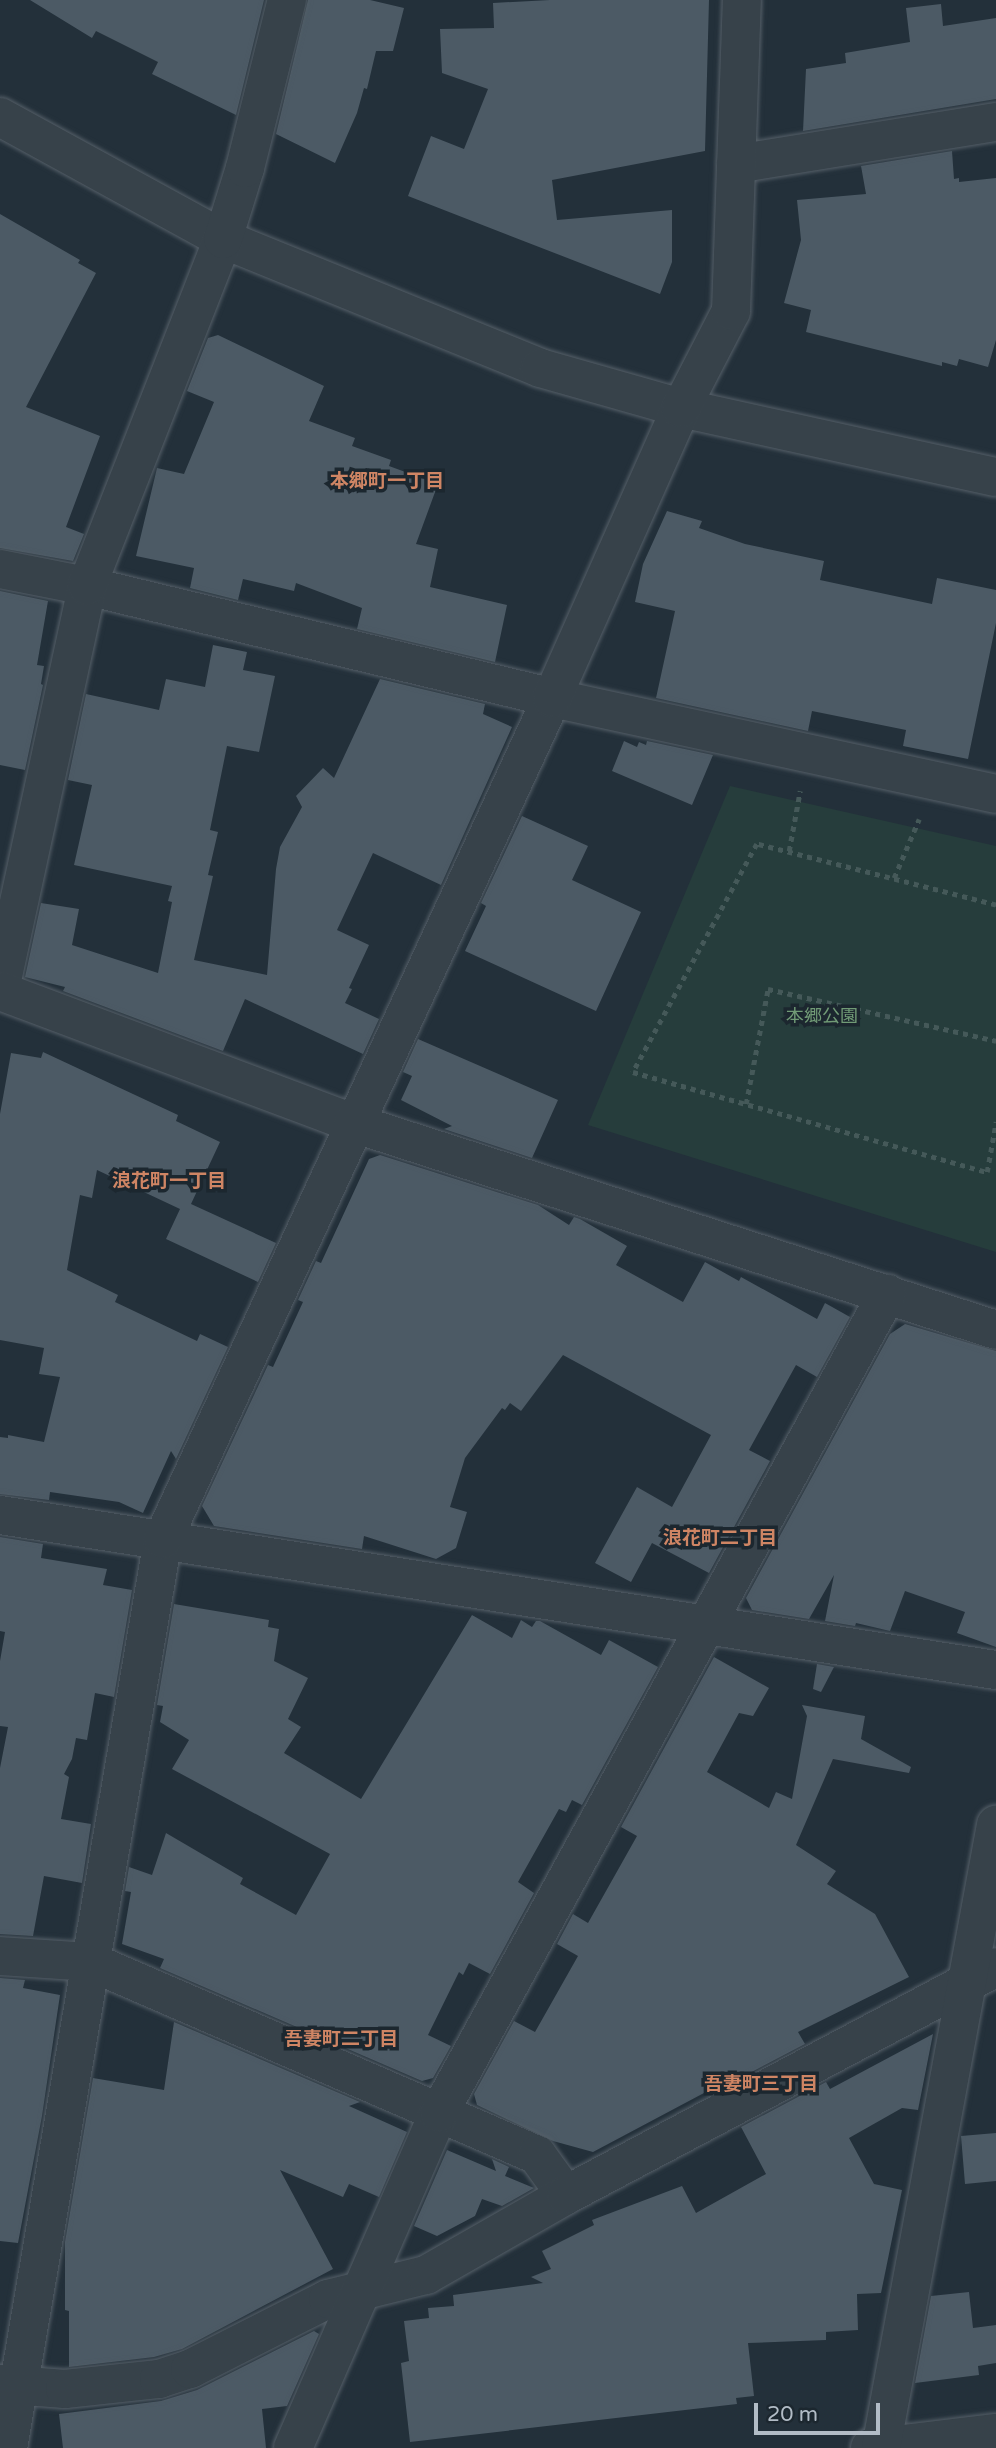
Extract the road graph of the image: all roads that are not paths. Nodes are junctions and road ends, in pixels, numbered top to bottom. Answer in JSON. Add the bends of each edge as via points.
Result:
{"nodes":[{"id":1,"x":287,"y":0,"type":"edge"},
{"id":2,"x":742,"y":0,"type":"edge"},
{"id":3,"x":0,"y":117,"type":"edge"},
{"id":4,"x":996,"y":122,"type":"edge"},
{"id":5,"x":736,"y":164,"type":"junction"},
{"id":6,"x":223,"y":239,"type":"junction"},
{"id":7,"x":681,"y":408,"type":"junction"},
{"id":8,"x":996,"y":477,"type":"edge"},
{"id":9,"x":0,"y":569,"type":"edge"},
{"id":10,"x":86,"y":586,"type":"junction"},
{"id":11,"x":552,"y":698,"type":"junction"},
{"id":12,"x":996,"y":794,"type":"edge"},
{"id":13,"x":0,"y":990,"type":"edge"},
{"id":14,"x":353,"y":1123,"type":"junction"},
{"id":15,"x":887,"y":1294,"type":"junction"},
{"id":16,"x":996,"y":1330,"type":"edge"},
{"id":17,"x":0,"y":1515,"type":"edge"},
{"id":18,"x":163,"y":1539,"type":"junction"},
{"id":19,"x":707,"y":1627,"type":"junction"},
{"id":20,"x":996,"y":1670,"type":"edge"},
{"id":21,"x":996,"y":1825,"type":"edge"},
{"id":22,"x":0,"y":1956,"type":"edge"},
{"id":23,"x":92,"y":1962,"type":"junction"},
{"id":24,"x":981,"y":1975,"type":"edge"},
{"id":25,"x":439,"y":2113,"type":"junction"},
{"id":26,"x":566,"y":2195,"type":"junction"},
{"id":27,"x":361,"y":2291,"type":"junction"},
{"id":28,"x":10,"y":2384,"type":"edge"},
{"id":29,"x":996,"y":2433,"type":"edge"},
{"id":30,"x":8,"y":2448,"type":"edge"},
{"id":31,"x":293,"y":2448,"type":"edge"},
{"id":32,"x":877,"y":2448,"type":"edge"}],
"edges":[{"from":1,"to":6,"type":"street"},
{"from":2,"to":5,"type":"street"},
{"from":3,"to":6,"type":"street"},
{"from":4,"to":5,"type":"street"},
{"from":5,"to":7,"type":"street","via":[[731,311]]},
{"from":6,"to":7,"type":"street","via":[[540,368]]},
{"from":6,"to":10,"type":"street"},
{"from":7,"to":8,"type":"street"},
{"from":7,"to":11,"type":"street"},
{"from":9,"to":10,"type":"street"},
{"from":10,"to":11,"type":"street"},
{"from":10,"to":13,"type":"street"},
{"from":11,"to":12,"type":"street"},
{"from":11,"to":14,"type":"street"},
{"from":13,"to":14,"type":"street"},
{"from":14,"to":15,"type":"street"},
{"from":14,"to":18,"type":"street"},
{"from":15,"to":16,"type":"street"},
{"from":15,"to":19,"type":"street"},
{"from":17,"to":18,"type":"street"},
{"from":18,"to":19,"type":"street"},
{"from":18,"to":23,"type":"street"},
{"from":19,"to":20,"type":"street"},
{"from":19,"to":25,"type":"street"},
{"from":21,"to":24,"type":"street"},
{"from":22,"to":23,"type":"street"},
{"from":23,"to":25,"type":"street"},
{"from":23,"to":28,"type":"street"},
{"from":24,"to":26,"type":"street"},
{"from":24,"to":32,"type":"street"},
{"from":25,"to":26,"type":"street","via":[[537,2155]]},
{"from":25,"to":27,"type":"street"},
{"from":26,"to":27,"type":"street","via":[[426,2275]]},
{"from":27,"to":28,"type":"street","via":[[327,2299],[190,2369],[159,2379],[65,2389]]},
{"from":27,"to":31,"type":"street"},
{"from":28,"to":30,"type":"street"},
{"from":29,"to":32,"type":"street"}]}
